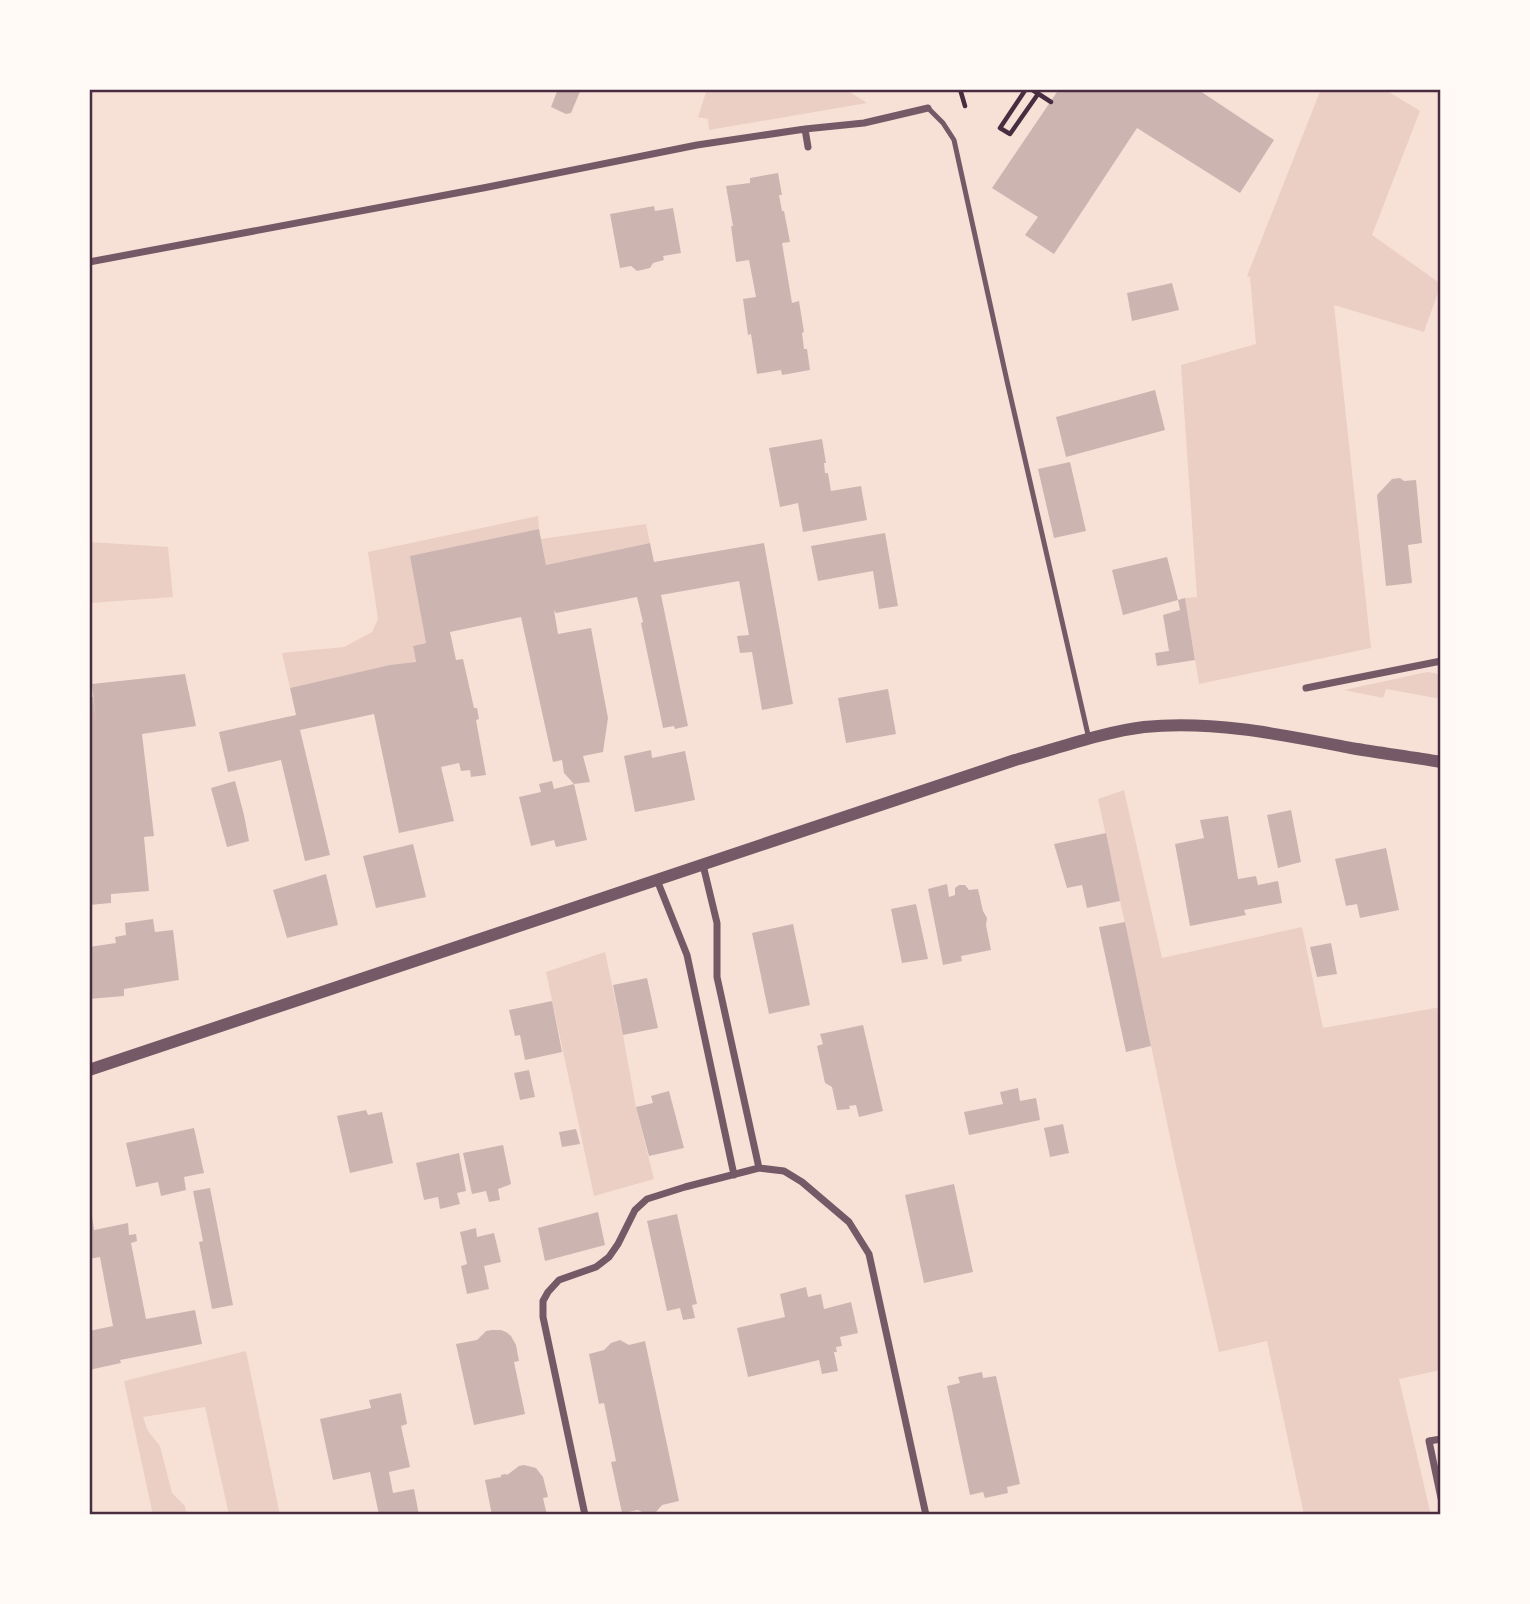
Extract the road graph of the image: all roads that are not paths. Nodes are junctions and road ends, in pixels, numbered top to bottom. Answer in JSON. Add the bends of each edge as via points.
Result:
{"nodes":[{"id":1,"x":928,"y":108,"type":"joint"},
{"id":2,"x":805,"y":129,"type":"junction"},
{"id":3,"x":808,"y":147,"type":"dead end"},
{"id":4,"x":89,"y":262,"type":"edge"},
{"id":5,"x":1441,"y":661,"type":"edge"},
{"id":6,"x":1306,"y":688,"type":"dead end"},
{"id":7,"x":1089,"y":739,"type":"junction"},
{"id":8,"x":1441,"y":762,"type":"edge"},
{"id":9,"x":703,"y":865,"type":"junction"},
{"id":10,"x":657,"y":880,"type":"junction"},
{"id":11,"x":89,"y":1070,"type":"edge"},
{"id":12,"x":759,"y":1168,"type":"junction"},
{"id":13,"x":734,"y":1175,"type":"junction"},
{"id":14,"x":1441,"y":1439,"type":"edge"},
{"id":15,"x":1441,"y":1498,"type":"edge"},
{"id":16,"x":585,"y":1515,"type":"edge"},
{"id":17,"x":926,"y":1515,"type":"edge"}],
"edges":[{"from":1,"to":2,"type":"street","via":[[864,123]]},
{"from":1,"to":7,"type":"lane","via":[[954,140]]},
{"from":2,"to":3,"type":"street"},
{"from":2,"to":4,"type":"street","via":[[697,145]]},
{"from":5,"to":6,"type":"street"},
{"from":7,"to":8,"type":"street","via":[[1143,727],[1214,727]]},
{"from":7,"to":9,"type":"street"},
{"from":9,"to":10,"type":"street"},
{"from":9,"to":12,"type":"street","via":[[717,923],[717,977]]},
{"from":10,"to":11,"type":"street"},
{"from":10,"to":13,"type":"street","via":[[687,955]]},
{"from":12,"to":13,"type":"street"},
{"from":12,"to":17,"type":"street","via":[[784,1171],[802,1182],[849,1222],[869,1254]]},
{"from":13,"to":16,"type":"street","via":[[648,1199],[635,1210],[609,1257],[596,1267],[559,1280],[543,1301]]},
{"from":14,"to":15,"type":"street","via":[[1429,1441]]}]}
